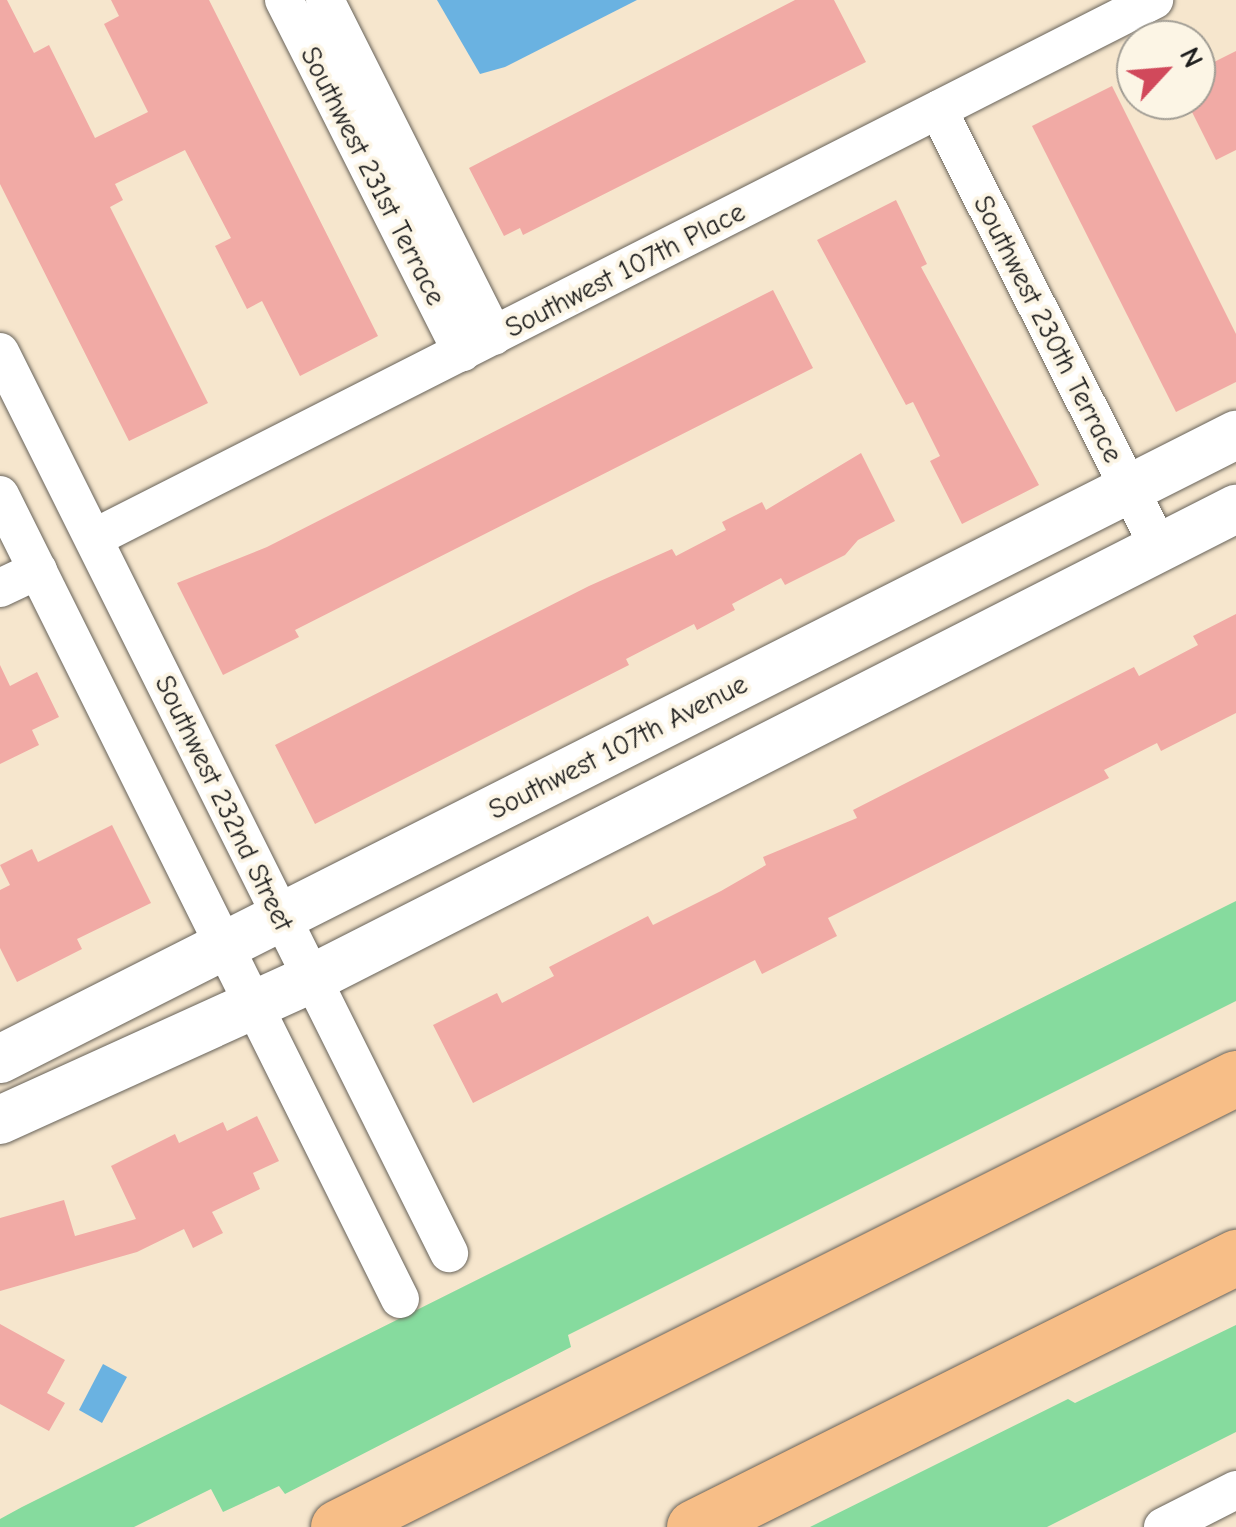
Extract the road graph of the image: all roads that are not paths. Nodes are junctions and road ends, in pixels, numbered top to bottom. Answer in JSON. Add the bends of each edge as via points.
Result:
{"nodes":[{"id":1,"x":284,"y":0,"type":"edge"},
{"id":2,"x":325,"y":0,"type":"edge"},
{"id":3,"x":1154,"y":0,"type":"edge"},
{"id":4,"x":938,"y":110,"type":"junction"},
{"id":5,"x":478,"y":344,"type":"junction"},
{"id":6,"x":0,"y":352,"type":"edge"},
{"id":7,"x":1236,"y":435,"type":"edge"},
{"id":8,"x":1129,"y":489,"type":"junction"},
{"id":9,"x":0,"y":495,"type":"edge"},
{"id":10,"x":1236,"y":509,"type":"edge"},
{"id":11,"x":94,"y":538,"type":"junction"},
{"id":12,"x":1158,"y":548,"type":"junction"},
{"id":13,"x":38,"y":570,"type":"junction"},
{"id":14,"x":0,"y":588,"type":"edge"},
{"id":15,"x":281,"y":918,"type":"junction"},
{"id":16,"x":224,"y":948,"type":"junction"},
{"id":17,"x":311,"y":979,"type":"junction"},
{"id":18,"x":254,"y":1006,"type":"junction"},
{"id":19,"x":0,"y":1059,"type":"edge"},
{"id":20,"x":1236,"y":1078,"type":"edge"},
{"id":21,"x":0,"y":1120,"type":"edge"},
{"id":22,"x":449,"y":1252,"type":"dead end"},
{"id":23,"x":1236,"y":1258,"type":"edge"},
{"id":24,"x":400,"y":1298,"type":"dead end"},
{"id":25,"x":1236,"y":1490,"type":"edge"},
{"id":26,"x":338,"y":1527,"type":"edge"},
{"id":27,"x":694,"y":1527,"type":"edge"},
{"id":28,"x":1163,"y":1527,"type":"edge"}],
"edges":[{"from":1,"to":5,"type":"street","name":"Southwest 231st Terrace"},
{"from":2,"to":5,"type":"street","name":"Southwest 231st Terrace"},
{"from":3,"to":4,"type":"street","name":"Southwest 107th Place"},
{"from":4,"to":5,"type":"street","name":"Southwest 107th Place"},
{"from":4,"to":8,"type":"street","name":"Southwest 230th Terrace"},
{"from":5,"to":11,"type":"street","name":"Southwest 107th Place"},
{"from":6,"to":11,"type":"street","name":"Southwest 232nd Street"},
{"from":7,"to":8,"type":"street","name":"Southwest 107th Avenue"},
{"from":8,"to":12,"type":"street","name":"Southwest 230th Terrace"},
{"from":8,"to":15,"type":"street","name":"Southwest 107th Avenue"},
{"from":9,"to":13,"type":"street"},
{"from":10,"to":12,"type":"street"},
{"from":11,"to":15,"type":"street","name":"Southwest 232nd Street"},
{"from":12,"to":17,"type":"street"},
{"from":13,"to":14,"type":"street"},
{"from":13,"to":16,"type":"street"},
{"from":15,"to":16,"type":"street","name":"Southwest 107th Avenue"},
{"from":15,"to":17,"type":"street","name":"Southwest 232nd Street"},
{"from":16,"to":18,"type":"street"},
{"from":16,"to":19,"type":"street","name":"Southwest 107th Avenue"},
{"from":17,"to":18,"type":"street"},
{"from":17,"to":22,"type":"street","name":"Southwest 232nd Street"},
{"from":18,"to":21,"type":"street"},
{"from":18,"to":24,"type":"street"},
{"from":20,"to":26,"type":"highway"},
{"from":23,"to":27,"type":"highway"},
{"from":25,"to":28,"type":"street"}]}
